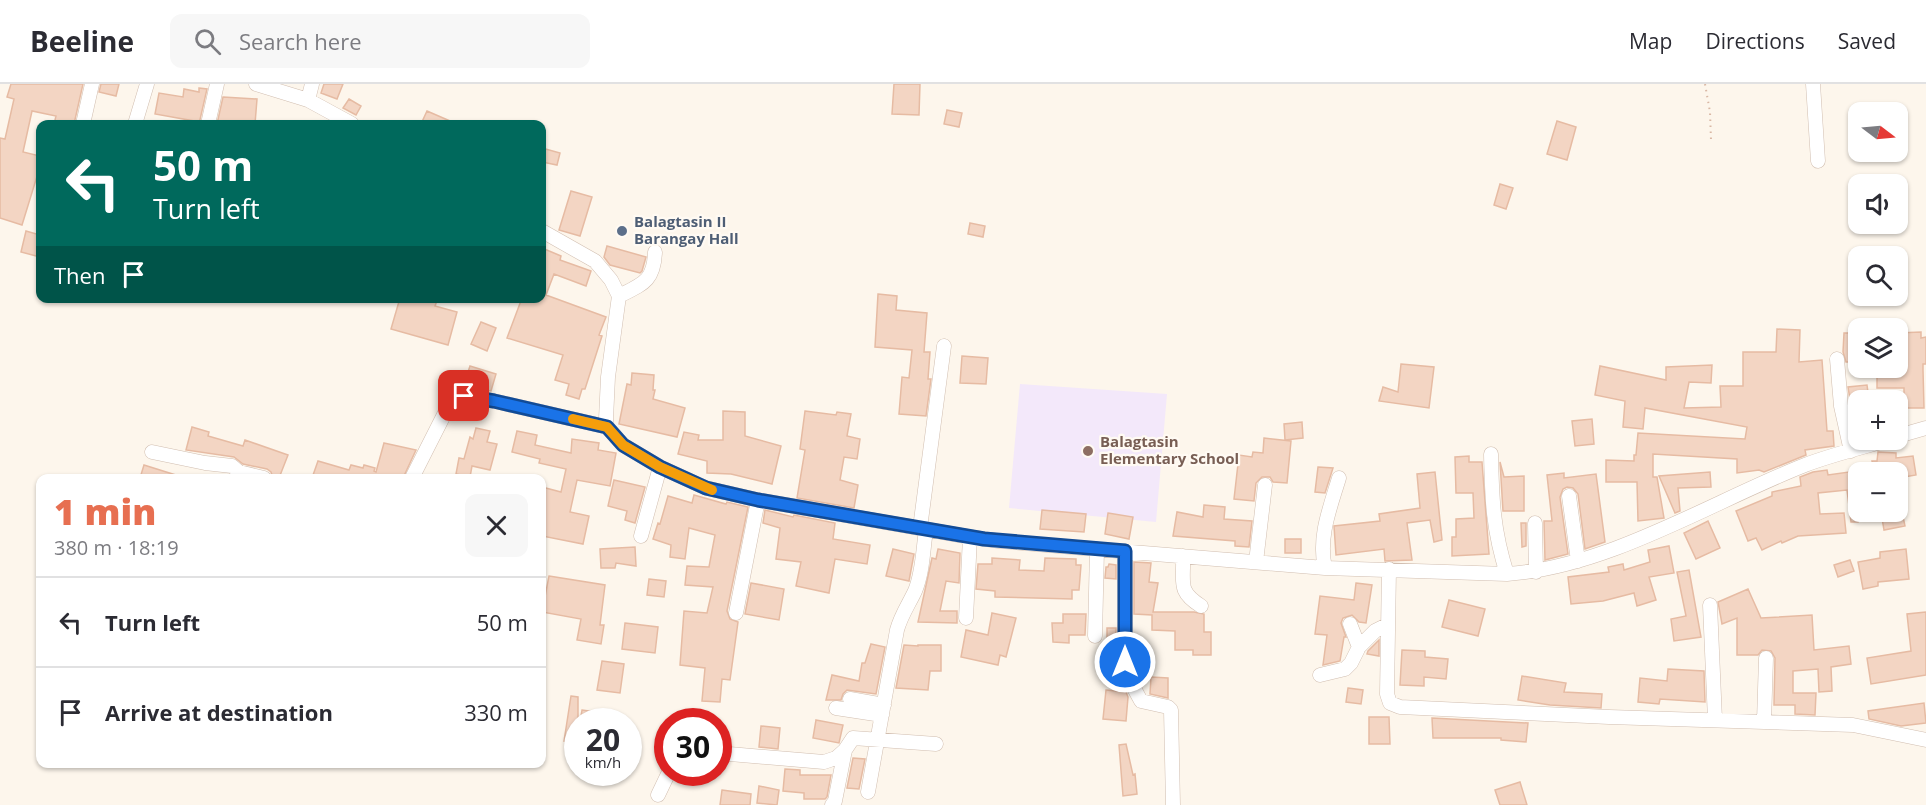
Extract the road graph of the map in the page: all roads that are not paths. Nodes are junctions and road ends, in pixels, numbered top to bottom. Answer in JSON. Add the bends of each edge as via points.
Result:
{"nodes":[{"id":1,"x":92,"y":84,"type":"edge"},
{"id":2,"x":147,"y":84,"type":"edge"},
{"id":3,"x":217,"y":84,"type":"edge"},
{"id":4,"x":256,"y":84,"type":"edge"},
{"id":5,"x":312,"y":84,"type":"edge"},
{"id":6,"x":1813,"y":84,"type":"edge"},
{"id":7,"x":308,"y":100,"type":"junction"},
{"id":8,"x":84,"y":120,"type":"edge"},
{"id":9,"x":136,"y":120,"type":"edge"},
{"id":10,"x":209,"y":120,"type":"edge"},
{"id":11,"x":345,"y":120,"type":"edge"},
{"id":12,"x":1818,"y":161,"type":"dead end"},
{"id":13,"x":546,"y":233,"type":"edge"},
{"id":14,"x":655,"y":252,"type":"dead end"},
{"id":15,"x":619,"y":296,"type":"junction"},
{"id":16,"x":944,"y":346,"type":"dead end"},
{"id":17,"x":1837,"y":359,"type":"dead end"},
{"id":18,"x":607,"y":427,"type":"junction"},
{"id":19,"x":1926,"y":428,"type":"edge"},
{"id":20,"x":1908,"y":433,"type":"edge"},
{"id":21,"x":1854,"y":450,"type":"edge"},
{"id":22,"x":1851,"y":451,"type":"junction"},
{"id":23,"x":152,"y":452,"type":"dead end"},
{"id":24,"x":1491,"y":454,"type":"dead end"},
{"id":25,"x":660,"y":467,"type":"junction"},
{"id":26,"x":247,"y":474,"type":"edge"},
{"id":27,"x":414,"y":474,"type":"edge"},
{"id":28,"x":1339,"y":478,"type":"dead end"},
{"id":29,"x":1264,"y":485,"type":"dead end"},
{"id":30,"x":1569,"y":496,"type":"dead end"},
{"id":31,"x":758,"y":500,"type":"junction"},
{"id":32,"x":1535,"y":523,"type":"dead end"},
{"id":33,"x":923,"y":529,"type":"junction"},
{"id":34,"x":641,"y":536,"type":"dead end"},
{"id":35,"x":970,"y":537,"type":"junction"},
{"id":36,"x":1097,"y":549,"type":"junction"},
{"id":37,"x":1125,"y":551,"type":"junction"},
{"id":38,"x":1184,"y":556,"type":"junction"},
{"id":39,"x":1578,"y":561,"type":"junction"},
{"id":40,"x":1256,"y":562,"type":"junction"},
{"id":41,"x":1325,"y":568,"type":"junction"},
{"id":42,"x":1389,"y":569,"type":"junction"},
{"id":43,"x":1536,"y":572,"type":"junction"},
{"id":44,"x":1507,"y":574,"type":"junction"},
{"id":45,"x":1710,"y":605,"type":"dead end"},
{"id":46,"x":1201,"y":606,"type":"dead end"},
{"id":47,"x":736,"y":613,"type":"dead end"},
{"id":48,"x":966,"y":618,"type":"dead end"},
{"id":49,"x":1350,"y":624,"type":"dead end"},
{"id":50,"x":1388,"y":625,"type":"junction"},
{"id":51,"x":1095,"y":636,"type":"dead end"},
{"id":52,"x":1359,"y":647,"type":"junction"},
{"id":53,"x":1766,"y":658,"type":"dead end"},
{"id":54,"x":1320,"y":675,"type":"dead end"},
{"id":55,"x":850,"y":699,"type":"dead end"},
{"id":56,"x":836,"y":708,"type":"dead end"},
{"id":57,"x":883,"y":710,"type":"junction"},
{"id":58,"x":1715,"y":720,"type":"junction"},
{"id":59,"x":1764,"y":722,"type":"junction"},
{"id":60,"x":878,"y":739,"type":"junction"},
{"id":61,"x":1926,"y":740,"type":"edge"},
{"id":62,"x":936,"y":744,"type":"dead end"},
{"id":63,"x":845,"y":750,"type":"junction"},
{"id":64,"x":732,"y":754,"type":"edge"},
{"id":65,"x":662,"y":786,"type":"edge"},
{"id":66,"x":868,"y":792,"type":"dead end"},
{"id":67,"x":658,"y":795,"type":"dead end"},
{"id":68,"x":832,"y":805,"type":"edge"},
{"id":69,"x":1173,"y":805,"type":"edge"}],
"edges":[{"from":1,"to":8,"type":"street"},
{"from":2,"to":9,"type":"street"},
{"from":3,"to":10,"type":"street"},
{"from":4,"to":7,"type":"street"},
{"from":5,"to":7,"type":"street"},
{"from":6,"to":12,"type":"street"},
{"from":7,"to":11,"type":"street"},
{"from":13,"to":15,"type":"street","via":[[595,261]]},
{"from":14,"to":15,"type":"street","via":[[650,277]]},
{"from":15,"to":18,"type":"street","via":[[608,376]]},
{"from":16,"to":33,"type":"street"},
{"from":17,"to":22,"type":"street","via":[[1841,406]]},
{"from":18,"to":25,"type":"street","via":[[623,445]]},
{"from":18,"to":27,"type":"street","via":[[464,396],[449,405]]},
{"from":19,"to":20,"type":"street"},
{"from":21,"to":22,"type":"street"},
{"from":22,"to":39,"type":"street","via":[[1806,464]]},
{"from":23,"to":26,"type":"street","via":[[232,466]]},
{"from":24,"to":44,"type":"street","via":[[1492,513]]},
{"from":25,"to":31,"type":"street","via":[[706,488]]},
{"from":25,"to":34,"type":"street"},
{"from":28,"to":41,"type":"street","via":[[1321,550]]},
{"from":29,"to":40,"type":"street"},
{"from":30,"to":39,"type":"street"},
{"from":31,"to":33,"type":"street"},
{"from":31,"to":47,"type":"street"},
{"from":32,"to":43,"type":"street"},
{"from":33,"to":35,"type":"street"},
{"from":33,"to":57,"type":"street","via":[[919,577],[901,615]]},
{"from":35,"to":36,"type":"street"},
{"from":35,"to":48,"type":"street"},
{"from":36,"to":37,"type":"street"},
{"from":36,"to":51,"type":"street"},
{"from":37,"to":38,"type":"street"},
{"from":37,"to":69,"type":"street","via":[[1125,662],[1141,701],[1171,710]]},
{"from":38,"to":40,"type":"street"},
{"from":38,"to":46,"type":"street","via":[[1184,590],[1187,597]]},
{"from":39,"to":43,"type":"street"},
{"from":40,"to":41,"type":"street"},
{"from":41,"to":42,"type":"street"},
{"from":42,"to":44,"type":"street"},
{"from":42,"to":50,"type":"street"},
{"from":43,"to":44,"type":"street"},
{"from":45,"to":58,"type":"street"},
{"from":49,"to":52,"type":"street"},
{"from":50,"to":52,"type":"street","via":[[1375,631]]},
{"from":50,"to":58,"type":"street","via":[[1387,694],[1390,703],[1400,707]]},
{"from":52,"to":54,"type":"street","via":[[1345,669]]},
{"from":53,"to":59,"type":"street"},
{"from":55,"to":57,"type":"street"},
{"from":56,"to":57,"type":"street"},
{"from":57,"to":60,"type":"street"},
{"from":58,"to":59,"type":"street"},
{"from":59,"to":61,"type":"street","via":[[1853,725]]},
{"from":60,"to":62,"type":"street"},
{"from":60,"to":63,"type":"street","via":[[853,738]]},
{"from":60,"to":66,"type":"street"},
{"from":63,"to":64,"type":"street","via":[[824,762]]},
{"from":63,"to":68,"type":"street"},
{"from":65,"to":67,"type":"street"}]}
